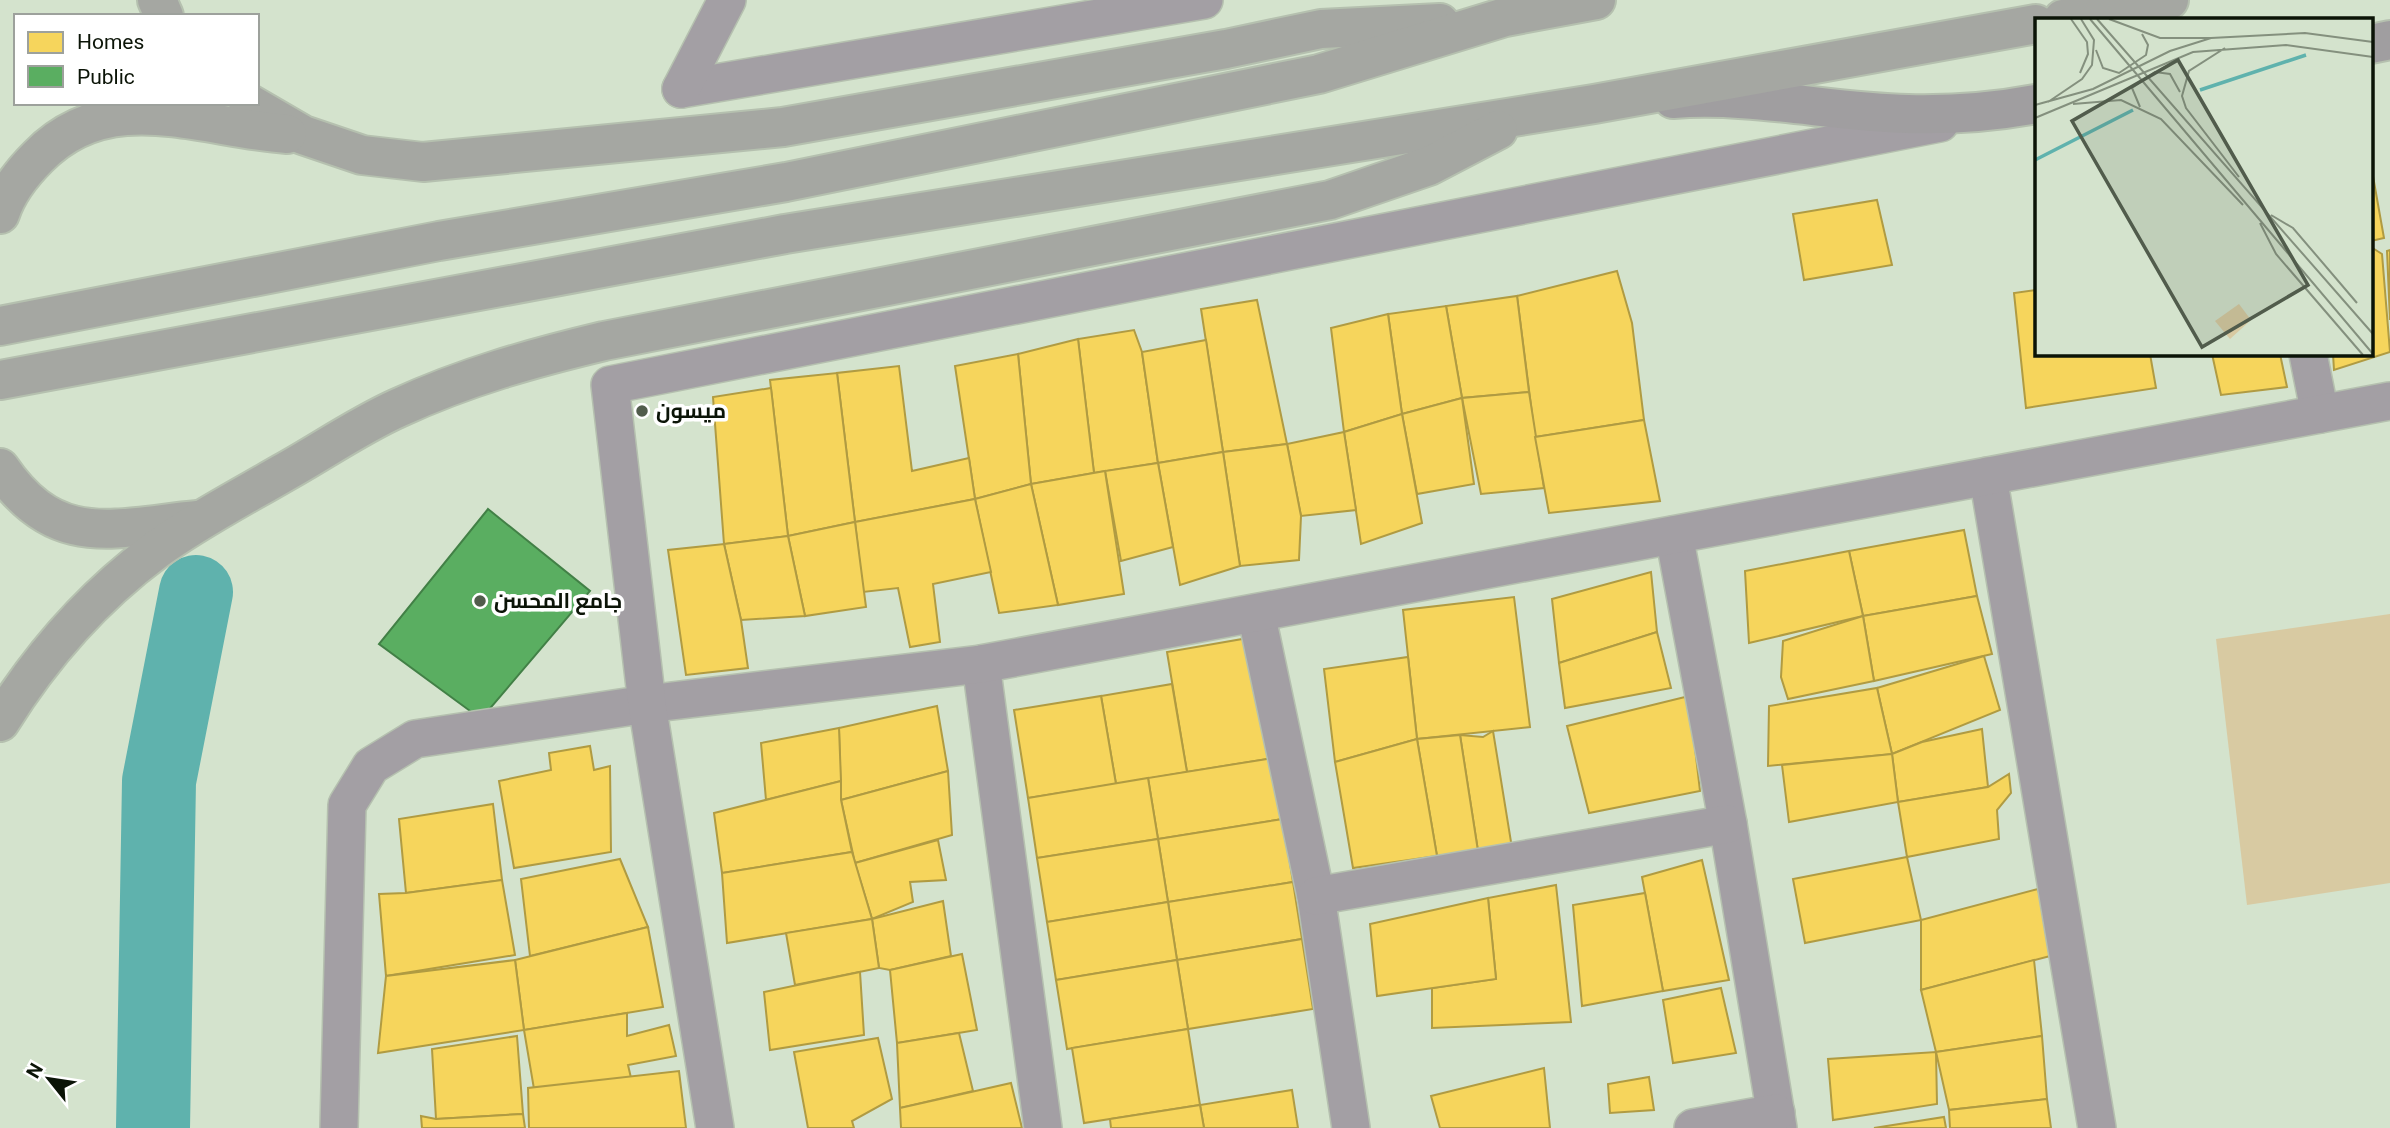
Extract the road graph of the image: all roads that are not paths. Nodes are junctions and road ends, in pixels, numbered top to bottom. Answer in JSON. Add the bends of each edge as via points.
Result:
{"nodes":[{"id":1,"x":727,"y":0,"type":"edge"},
{"id":2,"x":1205,"y":0,"type":"edge"},
{"id":3,"x":2169,"y":0,"type":"edge"},
{"id":4,"x":1585,"y":2,"type":"edge"},
{"id":5,"x":1505,"y":17,"type":"junction"},
{"id":6,"x":2069,"y":18,"type":"edge"},
{"id":7,"x":2035,"y":24,"type":"edge"},
{"id":8,"x":2390,"y":40,"type":"edge"},
{"id":9,"x":2372,"y":44,"type":"edge"},
{"id":10,"x":1594,"y":104,"type":"junction"},
{"id":11,"x":2035,"y":104,"type":"edge"},
{"id":12,"x":251,"y":105,"type":"edge"},
{"id":13,"x":1994,"y":112,"type":"junction"},
{"id":14,"x":1521,"y":116,"type":"junction"},
{"id":15,"x":303,"y":135,"type":"junction"},
{"id":16,"x":0,"y":214,"type":"edge"},
{"id":17,"x":0,"y":326,"type":"edge"},
{"id":18,"x":2308,"y":355,"type":"edge"},
{"id":19,"x":0,"y":380,"type":"edge"},
{"id":20,"x":2390,"y":401,"type":"edge"},
{"id":21,"x":2320,"y":414,"type":"junction"},
{"id":22,"x":0,"y":468,"type":"edge"},
{"id":23,"x":1988,"y":477,"type":"junction"},
{"id":24,"x":202,"y":520,"type":"junction"},
{"id":25,"x":1674,"y":535,"type":"junction"},
{"id":26,"x":1255,"y":613,"type":"junction"},
{"id":27,"x":981,"y":664,"type":"junction"},
{"id":28,"x":648,"y":704,"type":"junction"},
{"id":29,"x":0,"y":722,"type":"edge"},
{"id":30,"x":1728,"y":824,"type":"junction"},
{"id":31,"x":1316,"y":896,"type":"junction"},
{"id":32,"x":1777,"y":1120,"type":"edge"},
{"id":33,"x":339,"y":1128,"type":"edge"},
{"id":34,"x":715,"y":1128,"type":"edge"},
{"id":35,"x":1043,"y":1128,"type":"edge"},
{"id":36,"x":1351,"y":1128,"type":"edge"},
{"id":37,"x":1693,"y":1128,"type":"edge"},
{"id":38,"x":2097,"y":1128,"type":"edge"}],
"edges":[{"from":1,"to":2,"type":"street","via":[[681,89]]},
{"from":3,"to":6,"type":"highway"},
{"from":4,"to":5,"type":"highway"},
{"from":5,"to":15,"type":"highway","via":[[1321,29],[783,127],[616,144],[423,162],[362,155]]},
{"from":5,"to":17,"type":"highway","via":[[1319,74],[786,182],[439,240]]},
{"from":7,"to":10,"type":"highway"},
{"from":8,"to":9,"type":"main road"},
{"from":10,"to":13,"type":"main road","via":[[1684,98],[1907,114]]},
{"from":10,"to":14,"type":"highway"},
{"from":11,"to":13,"type":"main road"},
{"from":12,"to":15,"type":"highway"},
{"from":13,"to":28,"type":"street","via":[[610,385]]},
{"from":14,"to":19,"type":"highway","via":[[785,234]]},
{"from":14,"to":24,"type":"highway","via":[[1429,166],[1330,200],[780,305],[527,359],[396,408]]},
{"from":15,"to":16,"type":"highway","via":[[148,113],[112,116],[77,128],[47,147],[22,173]]},
{"from":18,"to":21,"type":"street"},
{"from":20,"to":21,"type":"street"},
{"from":21,"to":23,"type":"street"},
{"from":22,"to":24,"type":"highway","via":[[40,512],[68,525],[98,530]]},
{"from":23,"to":25,"type":"street"},
{"from":23,"to":38,"type":"street"},
{"from":24,"to":29,"type":"highway","via":[[156,551],[95,603],[58,641]]},
{"from":25,"to":26,"type":"street"},
{"from":25,"to":30,"type":"street"},
{"from":26,"to":27,"type":"street"},
{"from":26,"to":31,"type":"street"},
{"from":27,"to":28,"type":"street"},
{"from":27,"to":35,"type":"street"},
{"from":28,"to":33,"type":"street","via":[[415,739],[371,766],[347,805]]},
{"from":28,"to":34,"type":"street"},
{"from":30,"to":31,"type":"street"},
{"from":30,"to":32,"type":"street"},
{"from":31,"to":36,"type":"street"},
{"from":32,"to":37,"type":"street"}]}
